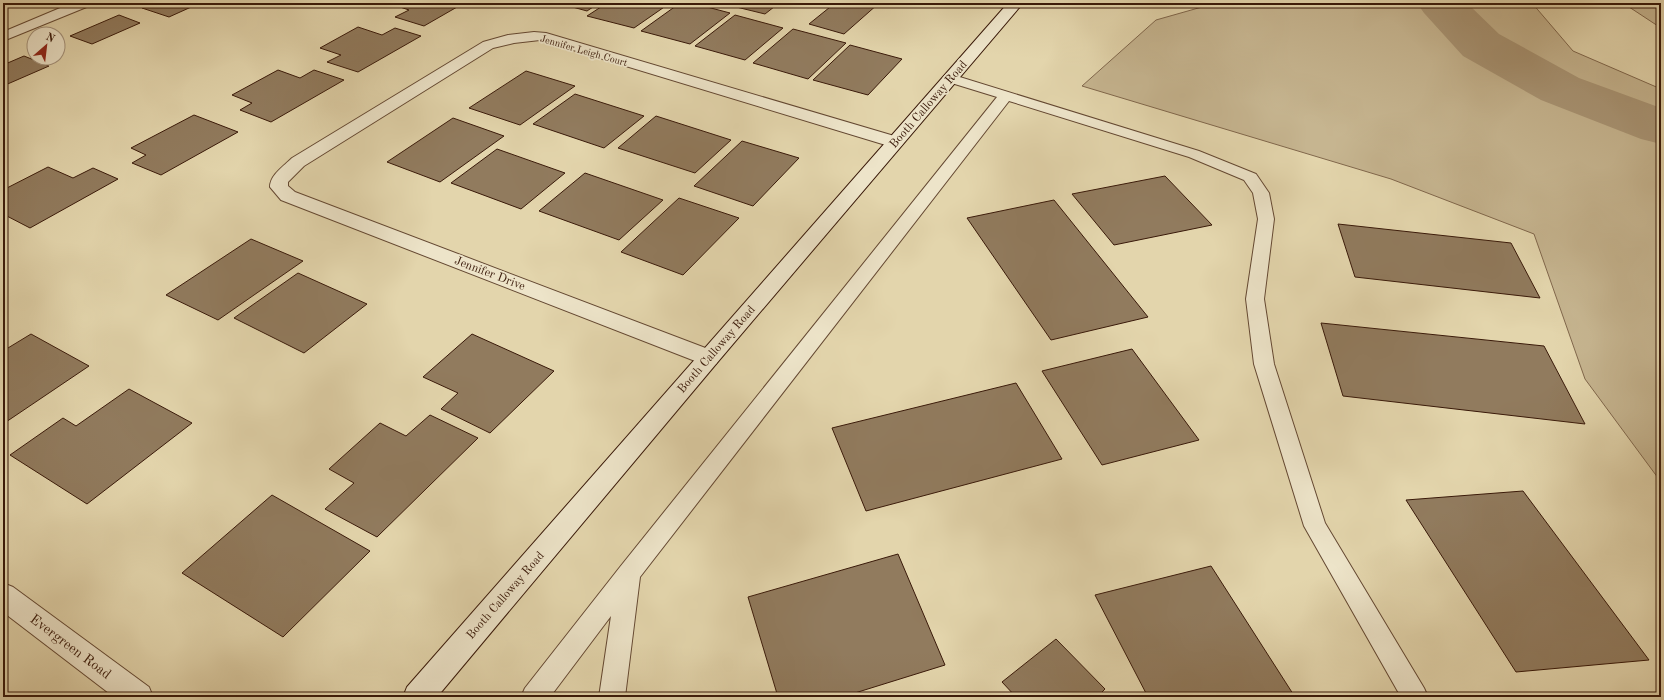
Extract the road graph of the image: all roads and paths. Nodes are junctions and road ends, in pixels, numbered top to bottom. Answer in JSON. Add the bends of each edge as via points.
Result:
{"nodes":[{"id":1,"x":84,"y":3,"type":"edge"},
{"id":2,"x":1016,"y":3,"type":"edge"},
{"id":3,"x":3,"y":37,"type":"edge"},
{"id":4,"x":950,"y":78,"type":"junction"},
{"id":5,"x":1005,"y":96,"type":"junction"},
{"id":6,"x":895,"y":142,"type":"junction"},
{"id":7,"x":279,"y":181,"type":"joint"},
{"id":8,"x":708,"y":358,"type":"junction"},
{"id":9,"x":628,"y":574,"type":"junction"},
{"id":10,"x":3,"y":596,"type":"edge"},
{"id":11,"x":138,"y":697,"type":"edge"},
{"id":12,"x":418,"y":697,"type":"edge"},
{"id":13,"x":534,"y":697,"type":"edge"},
{"id":14,"x":612,"y":697,"type":"edge"},
{"id":15,"x":1415,"y":697,"type":"edge"}],
"edges":[{"from":1,"to":3,"type":"street"},
{"from":2,"to":4,"type":"street","name":"Booth Calloway Road"},
{"from":4,"to":5,"type":"lane"},
{"from":4,"to":6,"type":"street","name":"Booth Calloway Road"},
{"from":5,"to":9,"type":"lane"},
{"from":5,"to":15,"type":"lane","via":[[1194,154],[1250,177],[1261,193],[1266,219],[1255,299],[1264,364],[1315,526]]},
{"from":6,"to":7,"type":"street","name":"Jennifer Leigh Court","via":[[541,36],[520,36],[488,45],[298,162]]},
{"from":6,"to":8,"type":"street","name":"Booth Calloway Road"},
{"from":7,"to":8,"type":"street","name":"Jennifer Drive","via":[[279,187],[288,196]]},
{"from":8,"to":12,"type":"street","name":"Booth Calloway Road"},
{"from":9,"to":13,"type":"lane"},
{"from":9,"to":14,"type":"lane"},
{"from":10,"to":11,"type":"street","name":"Evergreen Road"}]}
